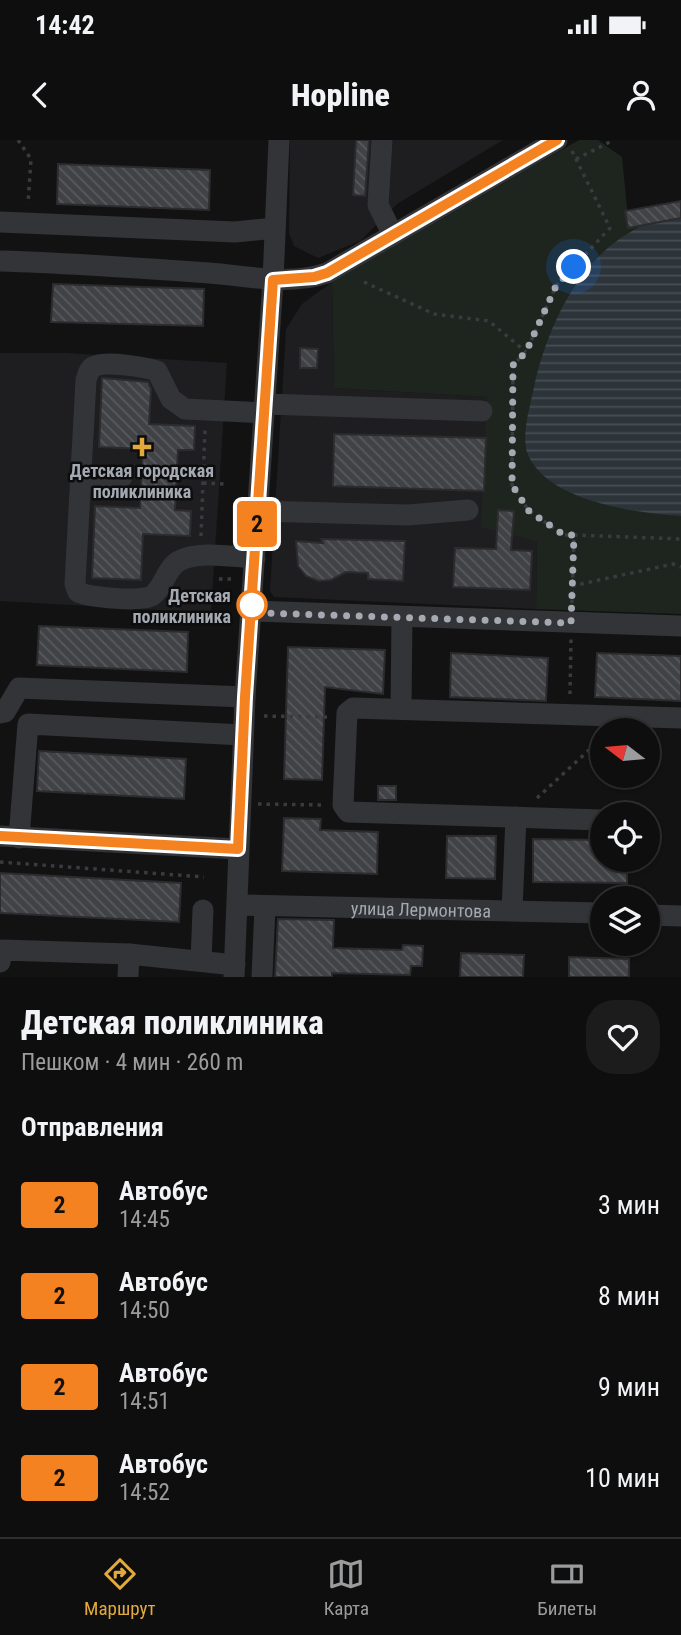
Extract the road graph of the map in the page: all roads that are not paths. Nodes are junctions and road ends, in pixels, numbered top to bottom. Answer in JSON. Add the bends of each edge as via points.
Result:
{"nodes":[{"id":1,"x":278,"y":140,"type":"edge"},
{"id":2,"x":382,"y":140,"type":"edge"},
{"id":3,"x":557,"y":140,"type":"edge"},
{"id":4,"x":0,"y":222,"type":"edge"},
{"id":5,"x":26,"y":223,"type":"junction"},
{"id":6,"x":275,"y":228,"type":"junction"},
{"id":7,"x":393,"y":235,"type":"junction"},
{"id":8,"x":0,"y":261,"type":"edge"},
{"id":9,"x":27,"y":262,"type":"junction"},
{"id":10,"x":273,"y":280,"type":"junction"},
{"id":11,"x":265,"y":409,"type":"junction"},
{"id":12,"x":482,"y":411,"type":"dead end"},
{"id":13,"x":81,"y":476,"type":"junction"},
{"id":14,"x":122,"y":477,"type":"dead end"},
{"id":15,"x":468,"y":510,"type":"dead end"},
{"id":16,"x":258,"y":511,"type":"junction"},
{"id":17,"x":255,"y":558,"type":"junction"},
{"id":18,"x":252,"y":611,"type":"junction"},
{"id":19,"x":402,"y":617,"type":"junction"},
{"id":20,"x":681,"y":626,"type":"edge"},
{"id":21,"x":245,"y":697,"type":"junction"},
{"id":22,"x":401,"y":708,"type":"junction"},
{"id":23,"x":0,"y":713,"type":"edge"},
{"id":24,"x":681,"y":718,"type":"edge"},
{"id":25,"x":243,"y":734,"type":"junction"},
{"id":26,"x":516,"y":817,"type":"junction"},
{"id":27,"x":590,"y":820,"type":"edge"},
{"id":28,"x":10,"y":837,"type":"edge"},
{"id":29,"x":238,"y":849,"type":"junction"},
{"id":30,"x":239,"y":905,"type":"junction"},
{"id":31,"x":265,"y":906,"type":"junction"},
{"id":32,"x":203,"y":910,"type":"dead end"},
{"id":33,"x":512,"y":910,"type":"junction"},
{"id":34,"x":590,"y":913,"type":"edge"},
{"id":35,"x":660,"y":915,"type":"edge"},
{"id":36,"x":681,"y":916,"type":"edge"},
{"id":37,"x":129,"y":954,"type":"junction"},
{"id":38,"x":201,"y":961,"type":"junction"},
{"id":39,"x":0,"y":962,"type":"edge"},
{"id":40,"x":235,"y":971,"type":"edge"},
{"id":41,"x":128,"y":977,"type":"edge"},
{"id":42,"x":262,"y":977,"type":"edge"}],
"edges":[{"from":1,"to":6,"type":"street"},
{"from":2,"to":7,"type":"street","via":[[378,205]]},
{"from":3,"to":7,"type":"street"},
{"from":4,"to":5,"type":"street"},
{"from":5,"to":6,"type":"street","via":[[235,232]]},
{"from":5,"to":9,"type":"street"},
{"from":6,"to":10,"type":"street"},
{"from":7,"to":10,"type":"street","via":[[327,273]]},
{"from":8,"to":9,"type":"street"},
{"from":9,"to":10,"type":"street"},
{"from":10,"to":11,"type":"street"},
{"from":11,"to":12,"type":"street"},
{"from":11,"to":13,"type":"street","via":[[185,409],[171,399],[157,371],[96,365],[86,380]]},
{"from":11,"to":16,"type":"street"},
{"from":13,"to":14,"type":"street"},
{"from":13,"to":17,"type":"street","via":[[78,592],[144,598],[153,595],[177,562],[200,556]]},
{"from":15,"to":16,"type":"street","via":[[408,515]]},
{"from":16,"to":17,"type":"street"},
{"from":17,"to":18,"type":"street"},
{"from":18,"to":19,"type":"street"},
{"from":18,"to":21,"type":"street"},
{"from":19,"to":20,"type":"street"},
{"from":19,"to":22,"type":"street"},
{"from":21,"to":23,"type":"street","via":[[19,688]]},
{"from":21,"to":25,"type":"street"},
{"from":22,"to":24,"type":"street"},
{"from":22,"to":26,"type":"street","via":[[353,708],[346,717],[343,806],[348,812]]},
{"from":25,"to":28,"type":"street","via":[[28,724]]},
{"from":25,"to":29,"type":"street"},
{"from":26,"to":27,"type":"street"},
{"from":26,"to":33,"type":"street"},
{"from":28,"to":29,"type":"street"},
{"from":29,"to":30,"type":"street"},
{"from":30,"to":31,"type":"street","name":"улица Лермонтова"},
{"from":30,"to":40,"type":"street"},
{"from":31,"to":33,"type":"street","name":"улица Лермонтова"},
{"from":31,"to":42,"type":"street"},
{"from":32,"to":38,"type":"street"},
{"from":33,"to":34,"type":"street","name":"улица Лермонтова"},
{"from":35,"to":36,"type":"street"},
{"from":37,"to":38,"type":"street"},
{"from":37,"to":39,"type":"street","via":[[2,950]]},
{"from":37,"to":41,"type":"street"},
{"from":38,"to":40,"type":"street"}]}
